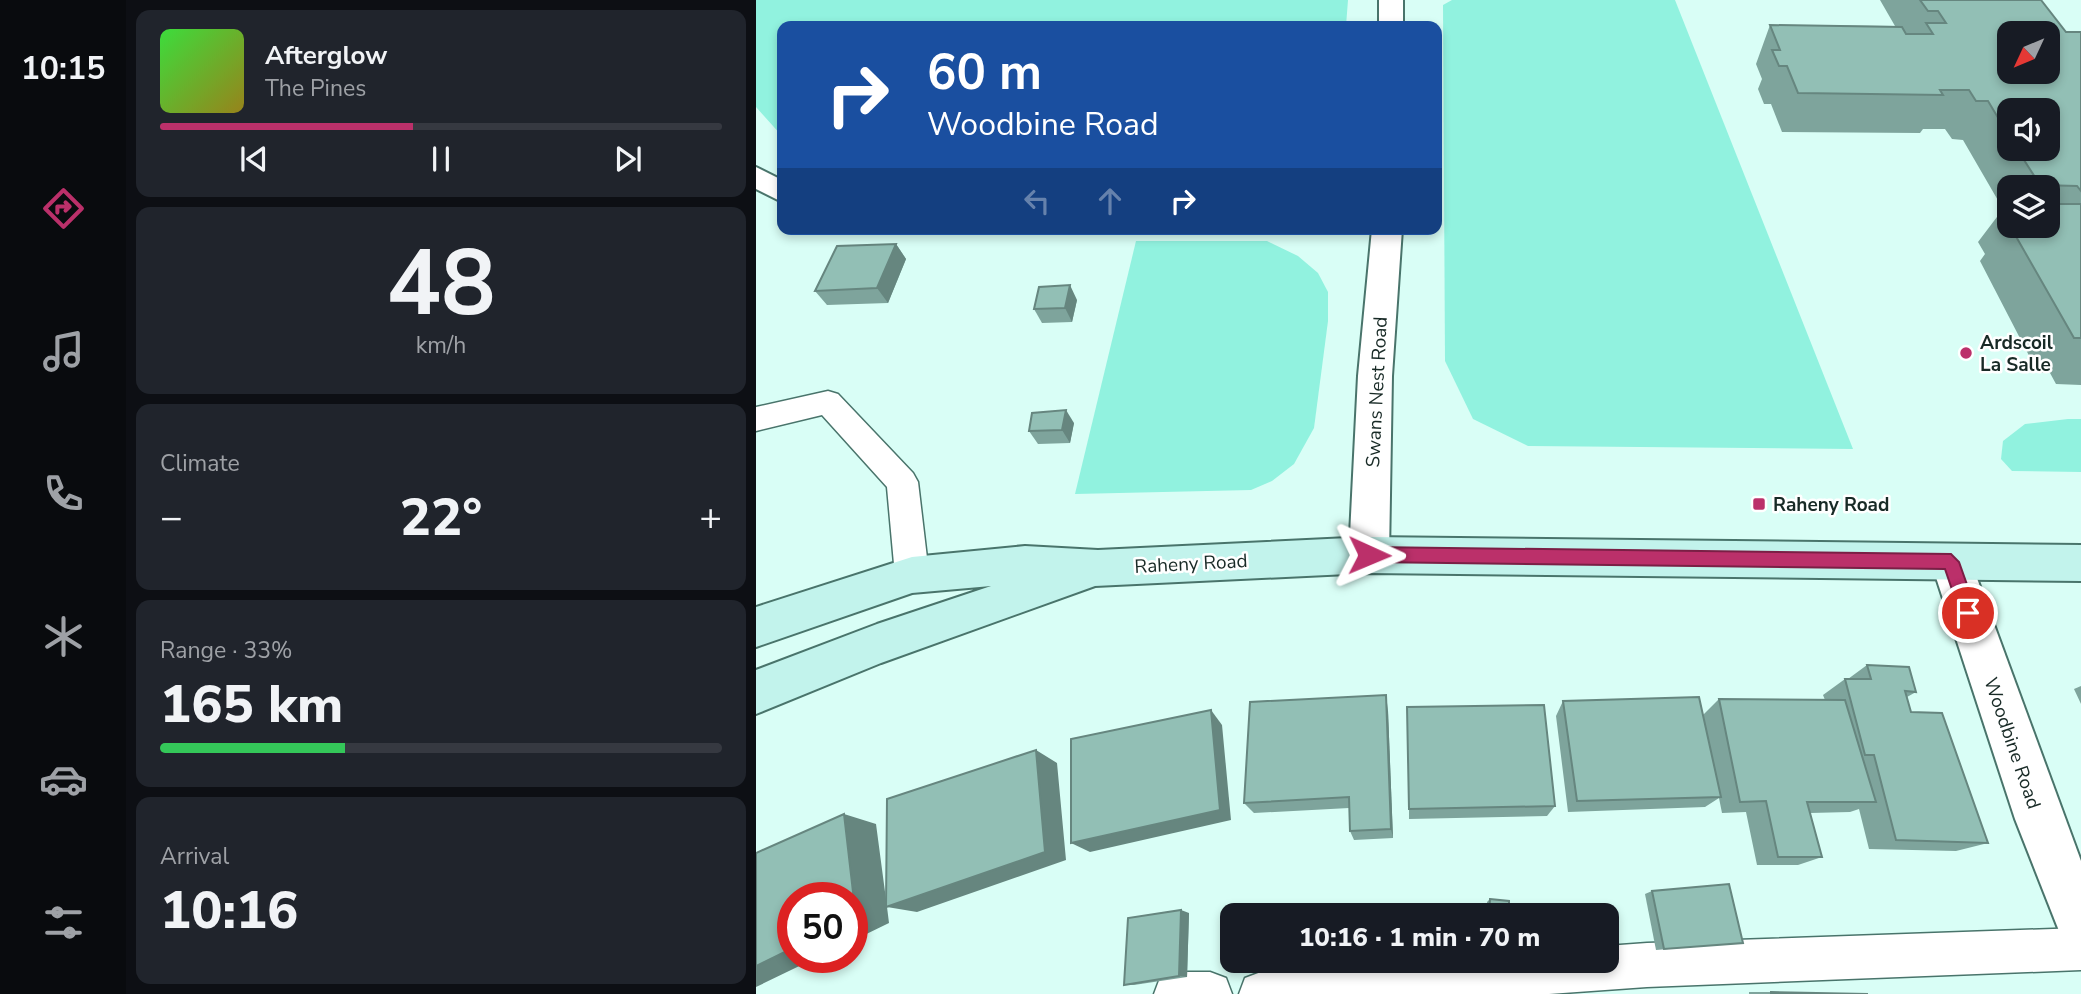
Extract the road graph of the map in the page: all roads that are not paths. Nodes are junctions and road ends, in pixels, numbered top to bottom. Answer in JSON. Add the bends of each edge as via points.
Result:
{"nodes":[{"id":1,"x":1391,"y":0,"type":"edge"},
{"id":2,"x":1391,"y":21,"type":"edge"},
{"id":3,"x":756,"y":176,"type":"edge"},
{"id":4,"x":777,"y":190,"type":"edge"},
{"id":5,"x":1387,"y":235,"type":"edge"},
{"id":6,"x":756,"y":419,"type":"edge"},
{"id":7,"x":1369,"y":555,"type":"junction"},
{"id":8,"x":1951,"y":562,"type":"junction"},
{"id":9,"x":2081,"y":562,"type":"edge"},
{"id":10,"x":1098,"y":568,"type":"junction"},
{"id":11,"x":912,"y":575,"type":"junction"},
{"id":12,"x":756,"y":627,"type":"edge"},
{"id":13,"x":756,"y":692,"type":"edge"},
{"id":14,"x":2081,"y":923,"type":"edge"},
{"id":15,"x":2081,"y":949,"type":"edge"},
{"id":16,"x":1176,"y":994,"type":"edge"},
{"id":17,"x":1210,"y":994,"type":"edge"},
{"id":18,"x":1261,"y":994,"type":"edge"}],
"edges":[{"from":1,"to":2,"type":"street"},
{"from":3,"to":4,"type":"street"},
{"from":5,"to":7,"type":"street","name":"Swans Nest Road","via":[[1375,376]]},
{"from":6,"to":11,"type":"lane","via":[[828,401],[902,482]]},
{"from":7,"to":8,"type":"main road","name":"Raheny Road"},
{"from":7,"to":10,"type":"main road","name":"Raheny Road"},
{"from":8,"to":9,"type":"main road","name":"Raheny Road"},
{"from":8,"to":14,"type":"street","name":"Woodbine Road","via":[[2039,819]]},
{"from":10,"to":11,"type":"main road","name":"Raheny Road","via":[[1025,564]]},
{"from":10,"to":13,"type":"main road","name":"Raheny Road","via":[[877,644]]},
{"from":11,"to":12,"type":"main road","name":"Raheny Road"},
{"from":15,"to":18,"type":"lane","via":[[1647,965]]},
{"from":16,"to":17,"type":"lane"}]}
